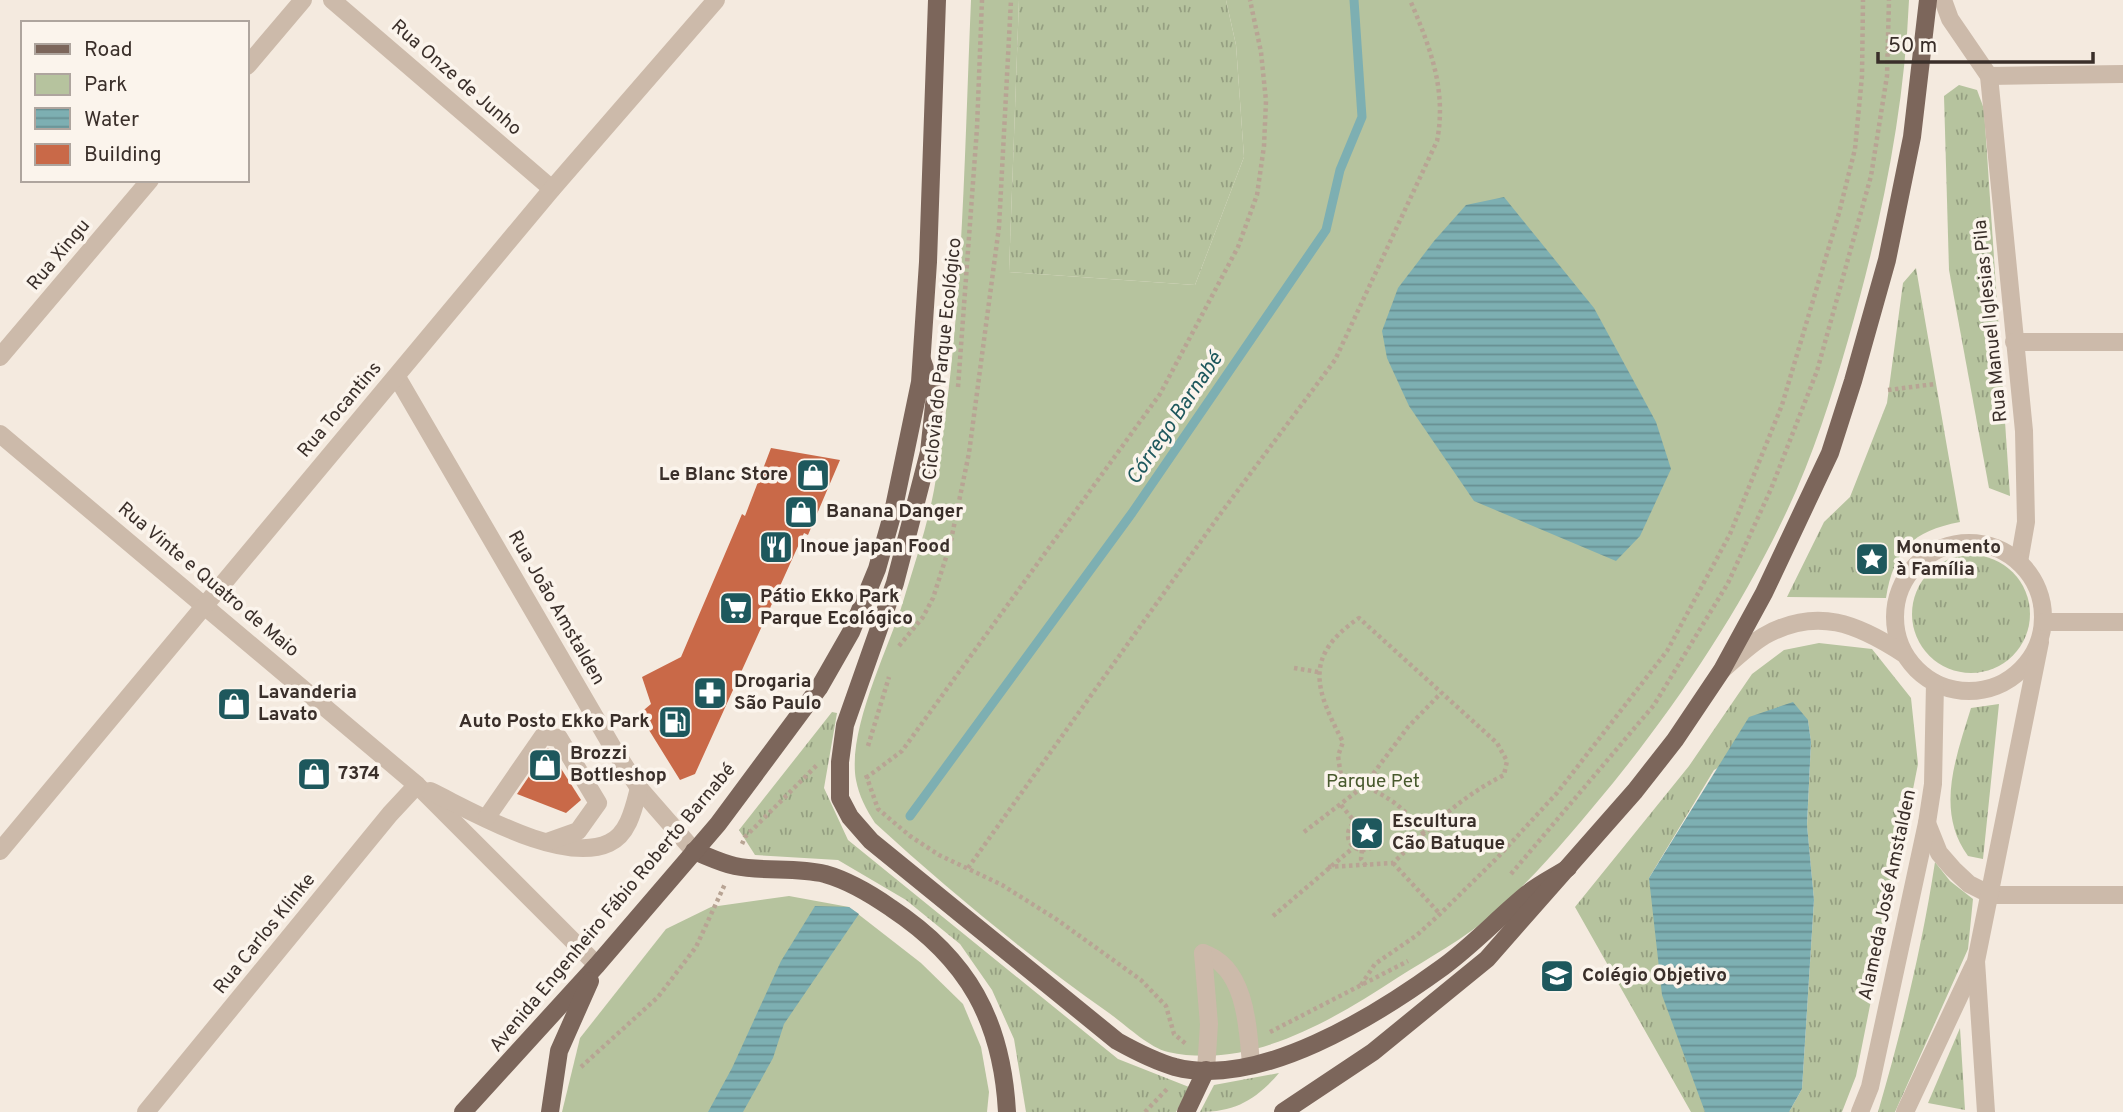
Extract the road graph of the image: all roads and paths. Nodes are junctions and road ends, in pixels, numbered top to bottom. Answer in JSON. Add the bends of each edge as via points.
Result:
{"nodes":[{"id":1,"x":303,"y":0,"type":"edge"},
{"id":2,"x":332,"y":0,"type":"edge"},
{"id":3,"x":716,"y":0,"type":"edge"},
{"id":4,"x":937,"y":0,"type":"edge"},
{"id":5,"x":982,"y":0,"type":"edge"},
{"id":6,"x":1011,"y":0,"type":"edge"},
{"id":7,"x":1250,"y":0,"type":"edge"},
{"id":8,"x":1410,"y":0,"type":"edge"},
{"id":9,"x":1863,"y":0,"type":"edge"},
{"id":10,"x":1889,"y":0,"type":"edge"},
{"id":11,"x":1928,"y":0,"type":"edge"},
{"id":12,"x":1944,"y":0,"type":"edge"},
{"id":13,"x":248,"y":65,"type":"edge"},
{"id":14,"x":2123,"y":74,"type":"edge"},
{"id":15,"x":1989,"y":76,"type":"junction"},
{"id":16,"x":148,"y":182,"type":"edge"},
{"id":17,"x":552,"y":188,"type":"junction"},
{"id":18,"x":2014,"y":342,"type":"junction"},
{"id":19,"x":2123,"y":342,"type":"edge"},
{"id":20,"x":0,"y":358,"type":"edge"},
{"id":21,"x":922,"y":360,"type":"junction"},
{"id":22,"x":397,"y":377,"type":"junction"},
{"id":23,"x":1935,"y":384,"type":"dead end"},
{"id":24,"x":957,"y":390,"type":"dead end"},
{"id":25,"x":1888,"y":390,"type":"dead end"},
{"id":26,"x":0,"y":434,"type":"edge"},
{"id":27,"x":2020,"y":562,"type":"junction"},
{"id":28,"x":204,"y":604,"type":"junction"},
{"id":29,"x":907,"y":620,"type":"dead end"},
{"id":30,"x":2044,"y":622,"type":"junction"},
{"id":31,"x":2123,"y":622,"type":"edge"},
{"id":32,"x":2040,"y":642,"type":"junction"},
{"id":33,"x":899,"y":646,"type":"junction"},
{"id":34,"x":1905,"y":654,"type":"junction"},
{"id":35,"x":895,"y":659,"type":"dead end"},
{"id":36,"x":1294,"y":668,"type":"dead end"},
{"id":37,"x":1722,"y":670,"type":"junction"},
{"id":38,"x":891,"y":671,"type":"dead end"},
{"id":39,"x":1318,"y":672,"type":"junction"},
{"id":40,"x":1935,"y":683,"type":"junction"},
{"id":41,"x":1441,"y":693,"type":"junction"},
{"id":42,"x":865,"y":758,"type":"dead end"},
{"id":43,"x":819,"y":763,"type":"dead end"},
{"id":44,"x":865,"y":768,"type":"dead end"},
{"id":45,"x":866,"y":778,"type":"junction"},
{"id":46,"x":418,"y":785,"type":"junction"},
{"id":47,"x":1364,"y":786,"type":"junction"},
{"id":48,"x":639,"y":788,"type":"junction"},
{"id":49,"x":1341,"y":805,"type":"junction"},
{"id":50,"x":486,"y":817,"type":"junction"},
{"id":51,"x":1355,"y":822,"type":"junction"},
{"id":52,"x":1927,"y":823,"type":"junction"},
{"id":53,"x":1304,"y":832,"type":"dead end"},
{"id":54,"x":1424,"y":834,"type":"junction"},
{"id":55,"x":745,"y":837,"type":"dead end"},
{"id":56,"x":547,"y":842,"type":"junction"},
{"id":57,"x":1354,"y":847,"type":"junction"},
{"id":58,"x":1363,"y":850,"type":"junction"},
{"id":59,"x":0,"y":851,"type":"edge"},
{"id":60,"x":694,"y":851,"type":"junction"},
{"id":61,"x":1393,"y":863,"type":"junction"},
{"id":62,"x":1366,"y":866,"type":"junction"},
{"id":63,"x":1328,"y":867,"type":"junction"},
{"id":64,"x":968,"y":868,"type":"junction"},
{"id":65,"x":1568,"y":868,"type":"junction"},
{"id":66,"x":1506,"y":879,"type":"dead end"},
{"id":67,"x":1991,"y":895,"type":"junction"},
{"id":68,"x":2123,"y":895,"type":"edge"},
{"id":69,"x":715,"y":906,"type":"dead end"},
{"id":70,"x":1440,"y":914,"type":"junction"},
{"id":71,"x":1273,"y":916,"type":"dead end"},
{"id":72,"x":1409,"y":960,"type":"dead end"},
{"id":73,"x":1976,"y":961,"type":"junction"},
{"id":74,"x":597,"y":965,"type":"junction"},
{"id":75,"x":1360,"y":986,"type":"junction"},
{"id":76,"x":1273,"y":1032,"type":"dead end"},
{"id":77,"x":1192,"y":1045,"type":"dead end"},
{"id":78,"x":1251,"y":1065,"type":"junction"},
{"id":79,"x":1206,"y":1070,"type":"junction"},
{"id":80,"x":1171,"y":1082,"type":"dead end"},
{"id":81,"x":550,"y":1103,"type":"edge"},
{"id":82,"x":146,"y":1112,"type":"edge"},
{"id":83,"x":463,"y":1112,"type":"edge"},
{"id":84,"x":1007,"y":1112,"type":"edge"},
{"id":85,"x":1145,"y":1112,"type":"edge"},
{"id":86,"x":1186,"y":1112,"type":"edge"},
{"id":87,"x":1283,"y":1112,"type":"edge"},
{"id":88,"x":1860,"y":1112,"type":"edge"},
{"id":89,"x":1905,"y":1112,"type":"edge"},
{"id":90,"x":1986,"y":1112,"type":"edge"}],
"edges":[{"from":1,"to":13,"type":"street"},
{"from":2,"to":17,"type":"street","name":"Rua Onze de Junho"},
{"from":3,"to":17,"type":"street","name":"Rua Tocantins"},
{"from":4,"to":21,"type":"main road","name":"Avenida Engenheiro Fábio Roberto Barnabé"},
{"from":5,"to":24,"type":"path","name":"Ciclovia do Parque Ecológico"},
{"from":6,"to":33,"type":"path","via":[[999,227],[969,453],[950,545],[933,598]]},
{"from":7,"to":45,"type":"path","via":[[1266,101],[1264,146],[1257,195],[1238,247],[1160,394],[902,751]]},
{"from":8,"to":64,"type":"path","via":[[1434,61],[1443,111],[1437,141],[1335,360]]},
{"from":9,"to":70,"type":"path","via":[[1855,149],[1782,405],[1730,534],[1667,651],[1557,793]]},
{"from":10,"to":66,"type":"path","via":[[1887,76],[1871,176],[1817,371],[1771,489],[1728,583],[1654,705]]},
{"from":11,"to":37,"type":"main road","via":[[1912,137],[1887,260],[1853,381],[1830,453]]},
{"from":12,"to":15,"type":"street","via":[[1950,19]]},
{"from":14,"to":15,"type":"street"},
{"from":15,"to":18,"type":"street","name":"Rua Manuel Iglesias Pila"},
{"from":16,"to":20,"type":"street","name":"Rua Xingu"},
{"from":17,"to":22,"type":"street","name":"Rua Tocantins"},
{"from":18,"to":19,"type":"street"},
{"from":18,"to":27,"type":"street","name":"Rua Manuel Iglesias Pila","via":[[2024,431],[2026,522]]},
{"from":21,"to":60,"type":"main road","name":"Avenida Engenheiro Fábio Roberto Barnabé","via":[[908,454],[893,512],[877,569],[850,632],[819,688]]},
{"from":21,"to":79,"type":"main road","via":[[935,396],[929,452],[895,583],[845,725],[840,798],[871,841],[1117,1041],[1177,1067]]},
{"from":22,"to":28,"type":"street","name":"Rua Tocantins"},
{"from":22,"to":48,"type":"street","name":"Rua João Amstalden"},
{"from":23,"to":25,"type":"path"},
{"from":26,"to":28,"type":"street","name":"Rua Vinte e Quatro de Maio"},
{"from":27,"to":30,"type":"street","via":[[2034,579]]},
{"from":27,"to":34,"type":"street","via":[[1990,545],[1956,543],[1925,556],[1903,582],[1894,614]]},
{"from":28,"to":46,"type":"street","name":"Rua Vinte e Quatro de Maio"},
{"from":28,"to":59,"type":"street","name":"Rua Tocantins"},
{"from":29,"to":33,"type":"path"},
{"from":30,"to":31,"type":"street"},
{"from":30,"to":32,"type":"street"},
{"from":32,"to":40,"type":"street","via":[[2017,675],[1991,688],[1963,691]]},
{"from":32,"to":67,"type":"street"},
{"from":33,"to":35,"type":"path"},
{"from":34,"to":37,"type":"street","via":[[1851,624],[1831,620],[1794,625],[1763,637]]},
{"from":34,"to":40,"type":"street"},
{"from":36,"to":39,"type":"path"},
{"from":37,"to":65,"type":"main road","via":[[1675,740]]},
{"from":38,"to":42,"type":"path"},
{"from":39,"to":41,"type":"path","via":[[1322,653],[1338,632],[1359,618]]},
{"from":39,"to":47,"type":"path","via":[[1324,705],[1343,742],[1338,757],[1340,776]]},
{"from":40,"to":52,"type":"street","name":"Alameda José Amstalden","via":[[1933,784]]},
{"from":41,"to":47,"type":"path","via":[[1408,727]]},
{"from":41,"to":54,"type":"path","via":[[1497,743],[1507,761],[1504,775],[1459,800]]},
{"from":43,"to":55,"type":"path"},
{"from":44,"to":45,"type":"path"},
{"from":45,"to":64,"type":"path","via":[[878,809],[888,820],[939,855]]},
{"from":46,"to":50,"type":"street"},
{"from":46,"to":74,"type":"street","name":"Rua Vinte e Quatro de Maio"},
{"from":46,"to":82,"type":"street","name":"Rua Carlos Klinke"},
{"from":47,"to":49,"type":"path"},
{"from":47,"to":54,"type":"path","via":[[1408,811]]},
{"from":48,"to":56,"type":"street","via":[[629,823],[610,843],[580,848]]},
{"from":48,"to":60,"type":"street","name":"Rua João Amstalden"},
{"from":49,"to":51,"type":"path"},
{"from":49,"to":53,"type":"path"},
{"from":50,"to":56,"type":"street"},
{"from":50,"to":56,"type":"street","via":[[543,736],[559,738],[598,803],[578,831]]},
{"from":51,"to":57,"type":"path","via":[[1348,834]]},
{"from":51,"to":58,"type":"path","via":[[1366,820],[1377,829],[1376,844]]},
{"from":52,"to":67,"type":"street","via":[[1939,853],[1953,869]]},
{"from":52,"to":88,"type":"street","name":"Alameda José Amstalden","via":[[1870,1087]]},
{"from":54,"to":61,"type":"path"},
{"from":57,"to":58,"type":"path"},
{"from":57,"to":63,"type":"path"},
{"from":58,"to":62,"type":"path","via":[[1361,859]]},
{"from":60,"to":74,"type":"main road","name":"Avenida Engenheiro Fábio Roberto Barnabé"},
{"from":60,"to":84,"type":"main road","via":[[733,866],[823,873],[850,883],[912,921],[946,951],[989,1017],[1003,1061]]},
{"from":61,"to":62,"type":"path"},
{"from":61,"to":70,"type":"path"},
{"from":62,"to":63,"type":"path"},
{"from":63,"to":71,"type":"path"},
{"from":64,"to":77,"type":"path","via":[[1056,919],[1124,967],[1166,1006],[1178,1040]]},
{"from":65,"to":78,"type":"main road","via":[[1529,892],[1484,934],[1386,1006],[1333,1034]]},
{"from":65,"to":87,"type":"main road","via":[[1487,960],[1373,1052]]},
{"from":67,"to":68,"type":"street"},
{"from":67,"to":73,"type":"street"},
{"from":69,"to":81,"type":"path","via":[[696,947],[658,997]]},
{"from":70,"to":75,"type":"path","via":[[1375,964]]},
{"from":72,"to":75,"type":"path"},
{"from":73,"to":89,"type":"street"},
{"from":73,"to":90,"type":"street"},
{"from":74,"to":81,"type":"main road","via":[[559,1051]]},
{"from":74,"to":83,"type":"main road","name":"Avenida Engenheiro Fábio Roberto Barnabé"},
{"from":75,"to":76,"type":"path"},
{"from":78,"to":79,"type":"main road"},
{"from":78,"to":79,"type":"street","via":[[1245,1012],[1231,973],[1216,957],[1203,953],[1209,1024]]},
{"from":79,"to":86,"type":"main road"},
{"from":80,"to":85,"type":"path"}]}
